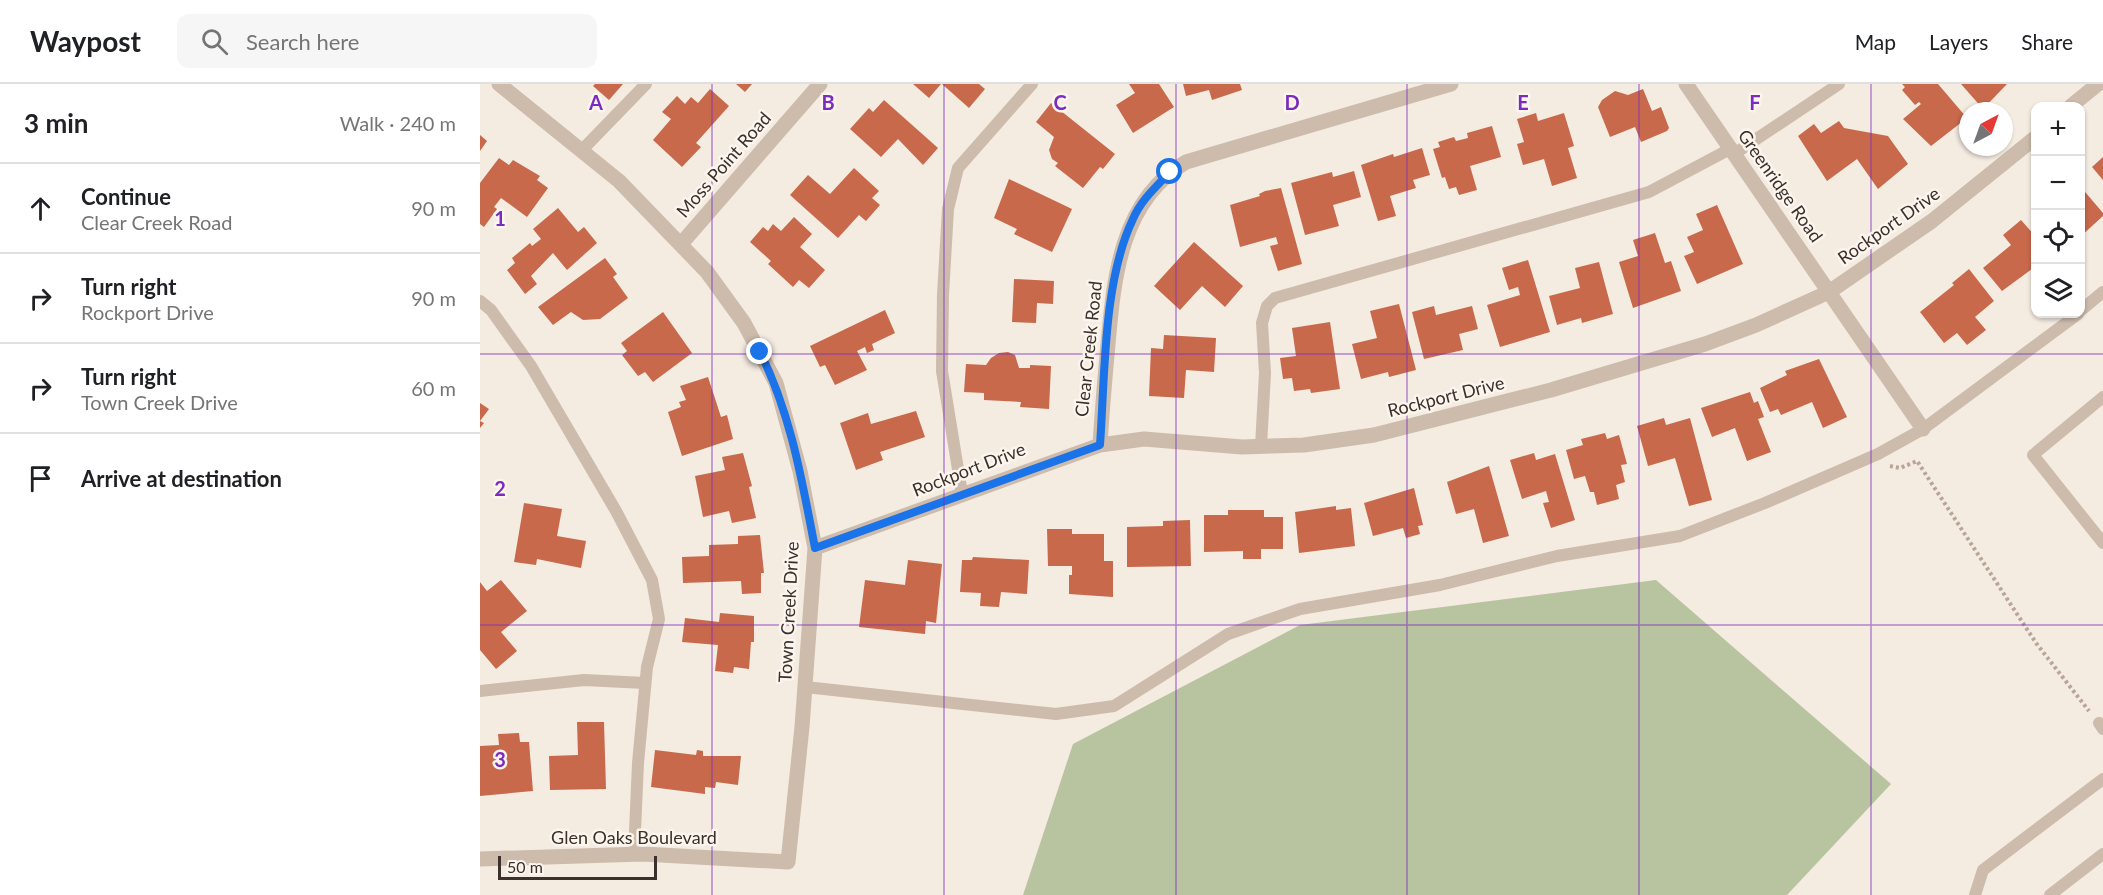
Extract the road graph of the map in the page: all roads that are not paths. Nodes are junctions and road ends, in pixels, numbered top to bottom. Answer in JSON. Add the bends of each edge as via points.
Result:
{"nodes":[{"id":1,"x":499,"y":84,"type":"edge"},
{"id":2,"x":646,"y":84,"type":"edge"},
{"id":3,"x":820,"y":84,"type":"edge"},
{"id":4,"x":1032,"y":84,"type":"edge"},
{"id":5,"x":1451,"y":84,"type":"edge"},
{"id":6,"x":1686,"y":84,"type":"edge"},
{"id":7,"x":1839,"y":84,"type":"edge"},
{"id":8,"x":2098,"y":84,"type":"edge"},
{"id":9,"x":2076,"y":102,"type":"edge"},
{"id":10,"x":2031,"y":141,"type":"edge"},
{"id":11,"x":583,"y":149,"type":"junction"},
{"id":12,"x":1732,"y":152,"type":"junction"},
{"id":13,"x":681,"y":244,"type":"junction"},
{"id":14,"x":1829,"y":292,"type":"junction"},
{"id":15,"x":2103,"y":292,"type":"edge"},
{"id":16,"x":480,"y":300,"type":"edge"},
{"id":17,"x":2085,"y":308,"type":"edge"},
{"id":18,"x":2072,"y":318,"type":"edge"},
{"id":19,"x":2103,"y":397,"type":"edge"},
{"id":20,"x":1923,"y":429,"type":"junction"},
{"id":21,"x":1100,"y":445,"type":"junction"},
{"id":22,"x":1261,"y":446,"type":"junction"},
{"id":23,"x":962,"y":494,"type":"junction"},
{"id":24,"x":2103,"y":543,"type":"edge"},
{"id":25,"x":815,"y":548,"type":"junction"},
{"id":26,"x":645,"y":683,"type":"junction"},
{"id":27,"x":805,"y":687,"type":"junction"},
{"id":28,"x":480,"y":691,"type":"edge"},
{"id":29,"x":2103,"y":780,"type":"edge"},
{"id":30,"x":634,"y":854,"type":"junction"},
{"id":31,"x":2103,"y":854,"type":"edge"},
{"id":32,"x":480,"y":859,"type":"edge"},
{"id":33,"x":788,"y":862,"type":"joint"},
{"id":34,"x":1975,"y":895,"type":"edge"},
{"id":35,"x":2050,"y":895,"type":"edge"}],
"edges":[{"from":1,"to":11,"type":"street","name":"Town Creek Drive"},
{"from":2,"to":11,"type":"lane"},
{"from":3,"to":13,"type":"street","name":"Moss Point Road"},
{"from":4,"to":23,"type":"lane","via":[[958,168],[948,209],[942,371]]},
{"from":5,"to":21,"type":"street","name":"Clear Creek Road","via":[[1186,162],[1170,172],[1143,201],[1123,246],[1113,290]]},
{"from":6,"to":12,"type":"street","name":"Greenridge Road"},
{"from":7,"to":12,"type":"lane"},
{"from":8,"to":9,"type":"street"},
{"from":10,"to":14,"type":"street","name":"Rockport Drive","via":[[1932,221]]},
{"from":11,"to":13,"type":"street","name":"Town Creek Drive"},
{"from":12,"to":14,"type":"street","name":"Greenridge Road"},
{"from":12,"to":22,"type":"lane","via":[[1649,192],[1275,298],[1267,306],[1262,323],[1265,373]]},
{"from":13,"to":25,"type":"street","name":"Town Creek Drive","via":[[726,297],[776,383],[800,471]]},
{"from":14,"to":20,"type":"street","name":"Greenridge Road"},
{"from":14,"to":22,"type":"street","name":"Rockport Drive","via":[[1705,344],[1551,390],[1374,435],[1304,445]]},
{"from":15,"to":17,"type":"lane"},
{"from":16,"to":26,"type":"lane","via":[[531,366],[652,580],[659,619]]},
{"from":18,"to":20,"type":"lane"},
{"from":19,"to":24,"type":"lane","via":[[2033,455]]},
{"from":20,"to":27,"type":"lane","via":[[1878,454],[1680,536],[1557,556],[1440,585],[1300,609],[1228,634],[1114,706],[1056,714]]},
{"from":21,"to":22,"type":"street","name":"Rockport Drive","via":[[1144,440]]},
{"from":21,"to":23,"type":"street","name":"Rockport Drive"},
{"from":23,"to":25,"type":"street","name":"Rockport Drive"},
{"from":25,"to":27,"type":"street","name":"Town Creek Drive"},
{"from":26,"to":28,"type":"lane","via":[[584,680]]},
{"from":26,"to":30,"type":"lane"},
{"from":27,"to":33,"type":"street","name":"Town Creek Drive"},
{"from":29,"to":34,"type":"lane","via":[[1983,870]]},
{"from":30,"to":32,"type":"street","name":"Glen Oaks Boulevard"},
{"from":30,"to":33,"type":"street","name":"Glen Oaks Boulevard"},
{"from":31,"to":35,"type":"lane"}]}
